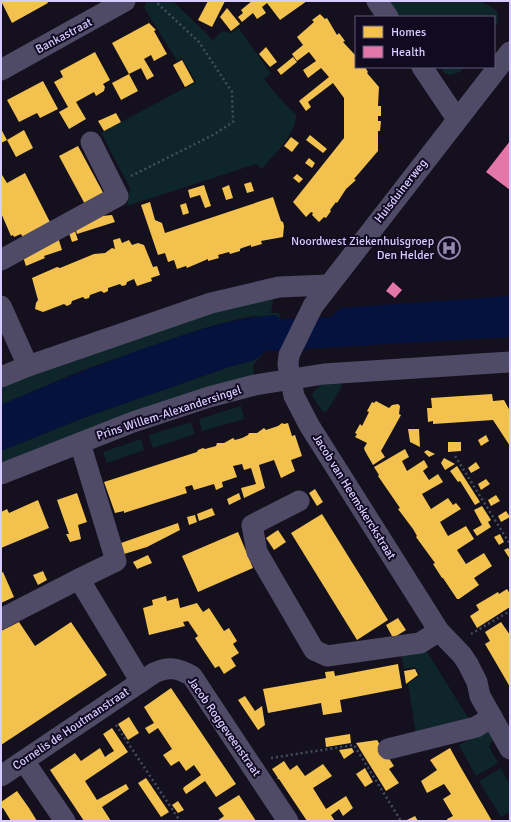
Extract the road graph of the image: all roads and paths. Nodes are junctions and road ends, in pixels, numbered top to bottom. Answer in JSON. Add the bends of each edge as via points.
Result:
{"nodes":[{"id":1,"x":125,"y":1,"type":"edge"},
{"id":2,"x":155,"y":1,"type":"edge"},
{"id":3,"x":377,"y":1,"type":"edge"},
{"id":4,"x":387,"y":16,"type":"edge"},
{"id":5,"x":510,"y":52,"type":"edge"},
{"id":6,"x":423,"y":68,"type":"edge"},
{"id":7,"x":1,"y":70,"type":"edge"},
{"id":8,"x":457,"y":119,"type":"junction"},
{"id":9,"x":91,"y":142,"type":"dead end"},
{"id":10,"x":112,"y":185,"type":"junction"},
{"id":11,"x":1,"y":260,"type":"edge"},
{"id":12,"x":328,"y":285,"type":"junction"},
{"id":13,"x":1,"y":306,"type":"edge"},
{"id":14,"x":289,"y":355,"type":"joint"},
{"id":15,"x":510,"y":362,"type":"edge"},
{"id":16,"x":28,"y":366,"type":"junction"},
{"id":17,"x":1,"y":377,"type":"edge"},
{"id":18,"x":290,"y":380,"type":"junction"},
{"id":19,"x":80,"y":443,"type":"junction"},
{"id":20,"x":455,"y":456,"type":"dead end"},
{"id":21,"x":1,"y":474,"type":"edge"},
{"id":22,"x":299,"y":501,"type":"dead end"},
{"id":23,"x":510,"y":544,"type":"edge"},
{"id":24,"x":78,"y":580,"type":"junction"},
{"id":25,"x":510,"y":611,"type":"edge"},
{"id":26,"x":1,"y":619,"type":"edge"},
{"id":27,"x":446,"y":638,"type":"junction"},
{"id":28,"x":141,"y":682,"type":"junction"},
{"id":29,"x":104,"y":707,"type":"junction"},
{"id":30,"x":492,"y":717,"type":"junction"},
{"id":31,"x":388,"y":749,"type":"dead end"},
{"id":32,"x":510,"y":749,"type":"edge"},
{"id":33,"x":24,"y":761,"type":"junction"},
{"id":34,"x":248,"y":761,"type":"junction"},
{"id":35,"x":1,"y":776,"type":"edge"},
{"id":36,"x":65,"y":821,"type":"edge"},
{"id":37,"x":180,"y":821,"type":"edge"},
{"id":38,"x":288,"y":821,"type":"edge"},
{"id":39,"x":401,"y":821,"type":"edge"}],
"edges":[{"from":1,"to":7,"type":"street","name":"Bankastraat"},
{"from":2,"to":10,"type":"path","via":[[198,42],[232,92],[233,122],[213,135]]},
{"from":3,"to":4,"type":"street"},
{"from":5,"to":8,"type":"street","name":"Huisduinerweg"},
{"from":6,"to":8,"type":"street"},
{"from":8,"to":12,"type":"street","name":"Huisduinerweg"},
{"from":9,"to":10,"type":"street"},
{"from":10,"to":11,"type":"street","via":[[118,196]]},
{"from":12,"to":14,"type":"street","name":"Huisduinerweg","via":[[313,306]]},
{"from":12,"to":16,"type":"street","via":[[279,287],[211,304]]},
{"from":13,"to":16,"type":"street"},
{"from":14,"to":18,"type":"street","name":"Jacob van Heemskerckstraat"},
{"from":15,"to":18,"type":"street","name":"Prins Willem-Alexandersingel","via":[[324,374]]},
{"from":16,"to":17,"type":"street"},
{"from":18,"to":19,"type":"street","name":"Prins Willem-Alexandersingel","via":[[255,385],[209,397]]},
{"from":18,"to":27,"type":"street","name":"Jacob van Heemskerckstraat","via":[[300,409],[309,425]]},
{"from":19,"to":21,"type":"street","name":"Prins Willem-Alexandersingel"},
{"from":19,"to":24,"type":"street","via":[[116,561]]},
{"from":20,"to":23,"type":"path"},
{"from":22,"to":27,"type":"street","via":[[252,525],[257,552],[314,650],[327,656]]},
{"from":24,"to":26,"type":"street"},
{"from":24,"to":28,"type":"street"},
{"from":25,"to":27,"type":"path"},
{"from":27,"to":30,"type":"street","name":"Jacob van Heemskerckstraat","via":[[442,643],[460,679],[480,696]]},
{"from":28,"to":29,"type":"street","name":"Cornelis de Houtmanstraat"},
{"from":28,"to":34,"type":"street","name":"Jacob Roggeveenstraat","via":[[165,668],[180,670],[192,676]]},
{"from":29,"to":33,"type":"street","name":"Cornelis de Houtmanstraat"},
{"from":29,"to":37,"type":"path"},
{"from":30,"to":31,"type":"street","via":[[476,727]]},
{"from":30,"to":32,"type":"street","name":"Jacob van Heemskerckstraat"},
{"from":33,"to":35,"type":"street","name":"Cornelis de Houtmanstraat"},
{"from":33,"to":36,"type":"street"},
{"from":34,"to":38,"type":"street","name":"Jacob Roggeveenstraat"},
{"from":34,"to":39,"type":"path","via":[[354,745]]}]}
